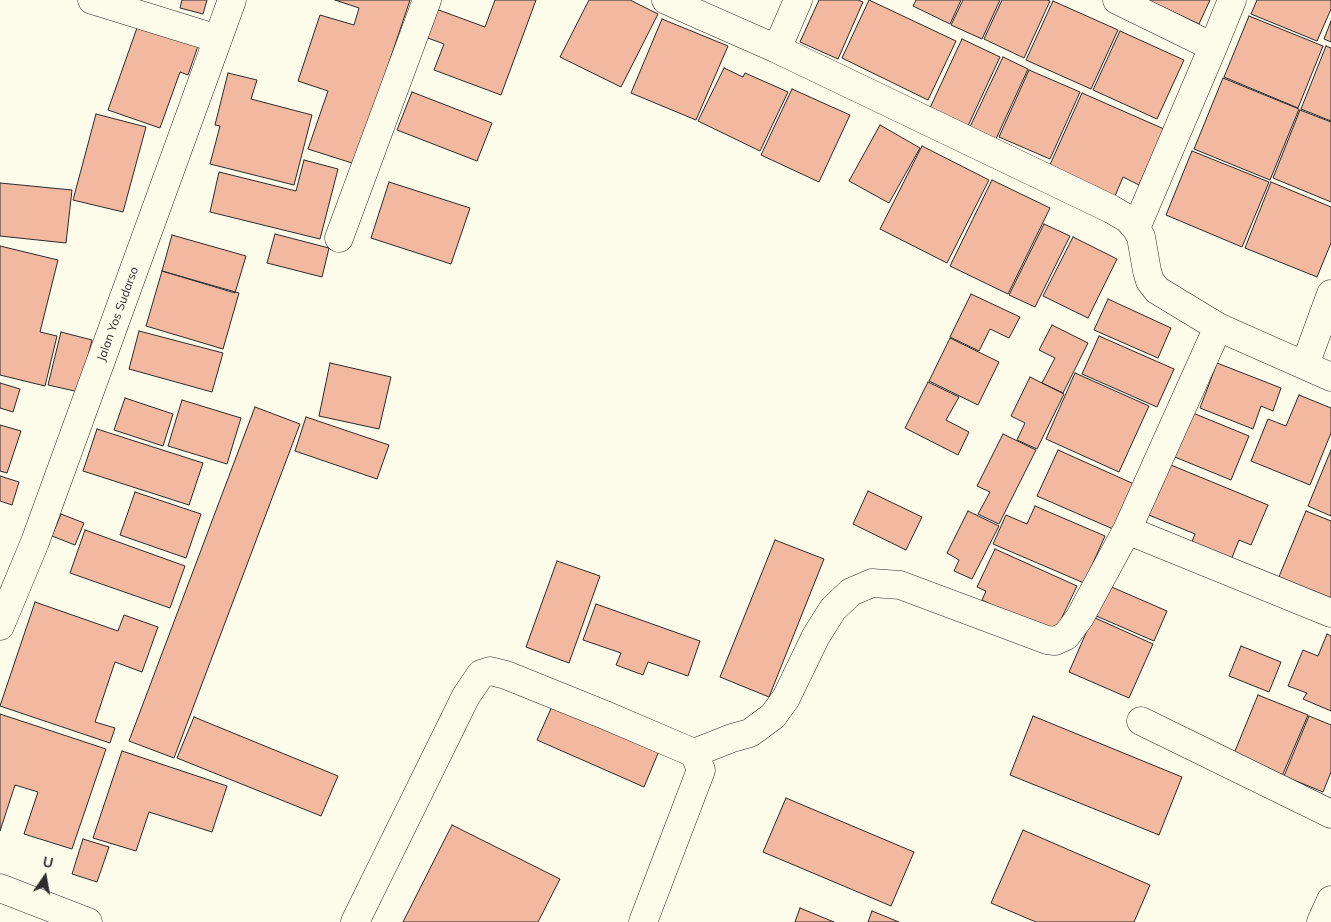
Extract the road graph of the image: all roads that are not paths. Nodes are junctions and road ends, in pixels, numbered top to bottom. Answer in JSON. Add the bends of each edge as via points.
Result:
{"nodes":[{"id":1,"x":92,"y":0,"type":"edge"},
{"id":2,"x":232,"y":0,"type":"edge"},
{"id":3,"x":427,"y":0,"type":"edge"},
{"id":4,"x":666,"y":0,"type":"edge"},
{"id":5,"x":798,"y":0,"type":"edge"},
{"id":6,"x":1117,"y":0,"type":"edge"},
{"id":7,"x":1232,"y":0,"type":"edge"},
{"id":8,"x":218,"y":38,"type":"junction"},
{"id":9,"x":1213,"y":47,"type":"junction"},
{"id":10,"x":777,"y":49,"type":"junction"},
{"id":11,"x":1136,"y":228,"type":"junction"},
{"id":12,"x":339,"y":238,"type":"dead end"},
{"id":13,"x":1331,"y":294,"type":"edge"},
{"id":14,"x":1218,"y":327,"type":"junction"},
{"id":15,"x":1305,"y":365,"type":"junction"},
{"id":16,"x":1331,"y":376,"type":"edge"},
{"id":17,"x":1127,"y":530,"type":"junction"},
{"id":18,"x":1331,"y":613,"type":"edge"},
{"id":19,"x":0,"y":626,"type":"edge"},
{"id":20,"x":1141,"y":721,"type":"dead end"},
{"id":21,"x":694,"y":753,"type":"junction"},
{"id":22,"x":1331,"y":814,"type":"edge"},
{"id":23,"x":0,"y":888,"type":"edge"},
{"id":24,"x":1331,"y":900,"type":"edge"},
{"id":25,"x":88,"y":922,"type":"edge"},
{"id":26,"x":355,"y":922,"type":"edge"},
{"id":27,"x":643,"y":922,"type":"edge"},
{"id":28,"x":1321,"y":922,"type":"edge"}],
"edges":[{"from":1,"to":8,"type":"street"},
{"from":2,"to":8,"type":"street","name":"Jalan Yos Sudarso"},
{"from":3,"to":12,"type":"street"},
{"from":4,"to":10,"type":"street"},
{"from":5,"to":10,"type":"street"},
{"from":6,"to":9,"type":"street"},
{"from":7,"to":9,"type":"street"},
{"from":8,"to":19,"type":"street","name":"Jalan Yos Sudarso","via":[[35,542]]},
{"from":9,"to":11,"type":"street"},
{"from":10,"to":11,"type":"street","via":[[1111,209]]},
{"from":11,"to":14,"type":"street","via":[[1141,237],[1148,276],[1157,290]]},
{"from":13,"to":15,"type":"street"},
{"from":14,"to":15,"type":"street"},
{"from":14,"to":17,"type":"street"},
{"from":15,"to":16,"type":"street"},
{"from":17,"to":18,"type":"street"},
{"from":17,"to":21,"type":"street","via":[[1072,630],[1055,641],[900,585],[872,583],[851,592],[833,609],[816,636],[786,698],[773,716],[750,733]]},
{"from":20,"to":22,"type":"street"},
{"from":21,"to":26,"type":"street","via":[[506,675],[490,671],[481,674],[466,696]]},
{"from":21,"to":27,"type":"street","via":[[700,770]]},
{"from":23,"to":25,"type":"street"},
{"from":24,"to":28,"type":"street"}]}
